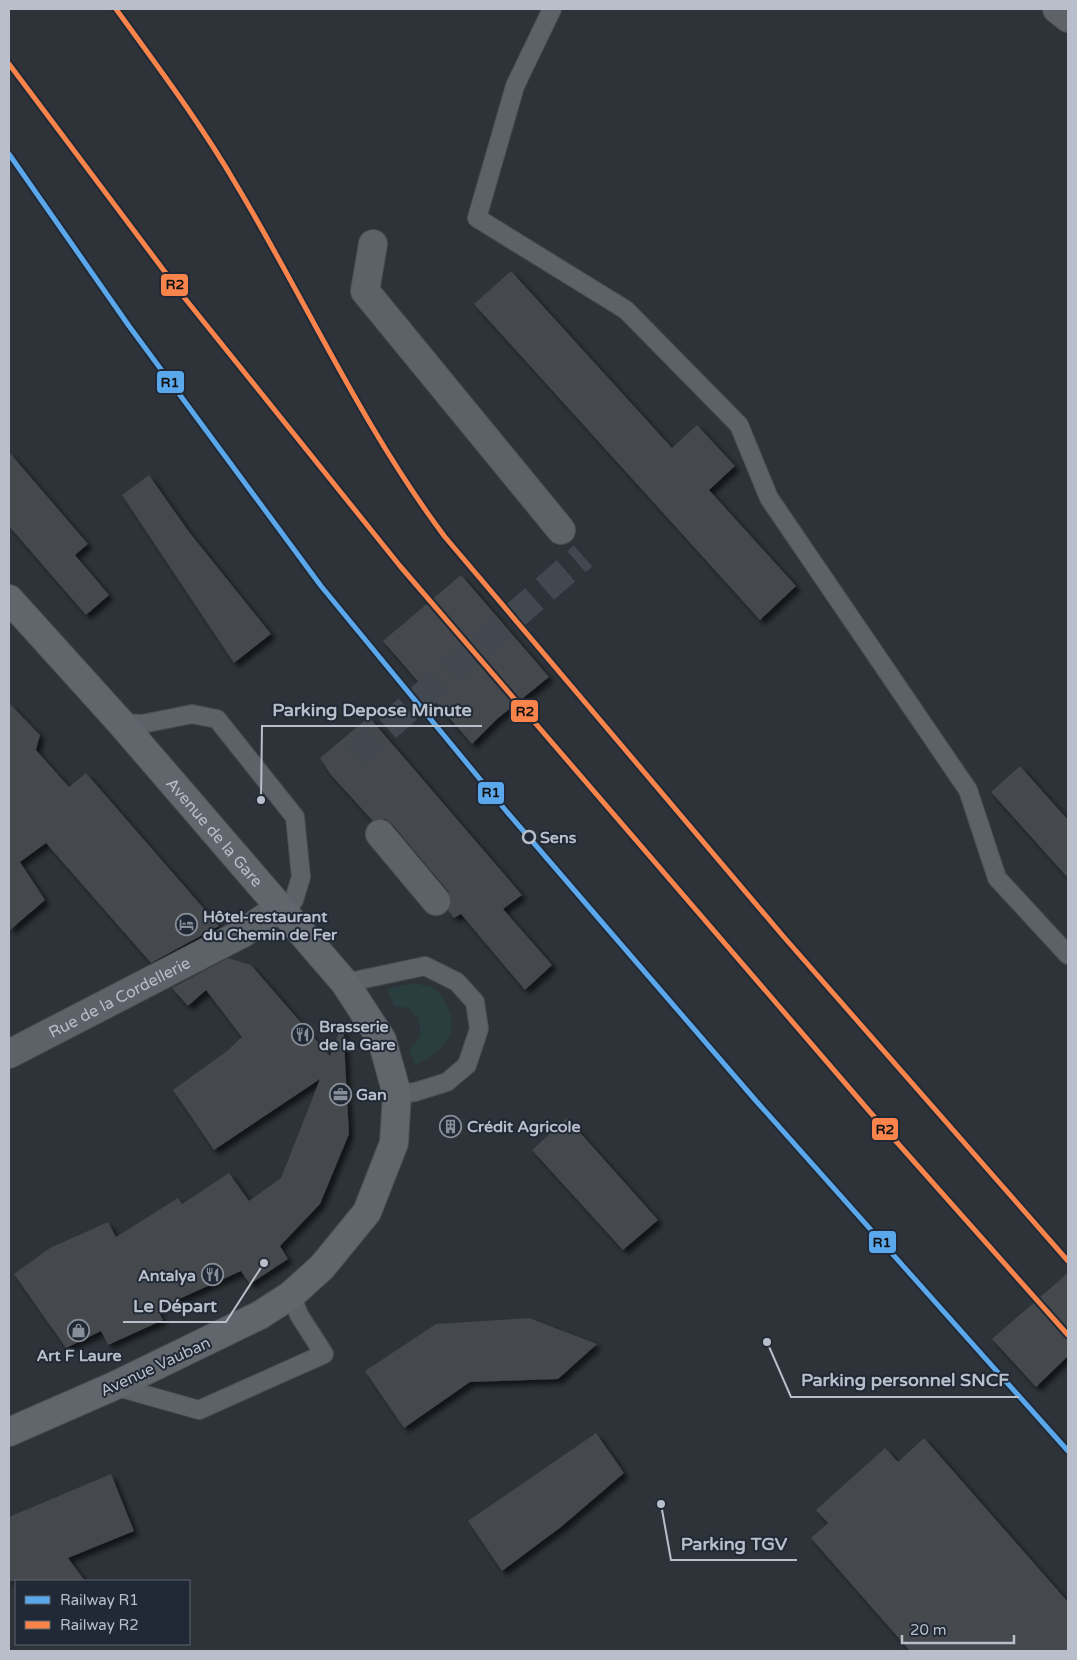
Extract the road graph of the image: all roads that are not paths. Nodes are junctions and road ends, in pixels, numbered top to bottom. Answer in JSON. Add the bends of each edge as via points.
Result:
{"nodes":[{"id":1,"x":552,"y":9,"type":"edge"},
{"id":2,"x":1057,"y":9,"type":"edge"},
{"id":3,"x":1068,"y":18,"type":"edge"},
{"id":4,"x":373,"y":244,"type":"dead end"},
{"id":5,"x":561,"y":530,"type":"dead end"},
{"id":6,"x":9,"y":599,"type":"edge"},
{"id":7,"x":121,"y":723,"type":"junction"},
{"id":8,"x":380,"y":834,"type":"dead end"},
{"id":9,"x":436,"y":901,"type":"dead end"},
{"id":10,"x":283,"y":910,"type":"junction"},
{"id":11,"x":1068,"y":955,"type":"edge"},
{"id":12,"x":345,"y":983,"type":"junction"},
{"id":13,"x":9,"y":1054,"type":"edge"},
{"id":14,"x":397,"y":1094,"type":"junction"},
{"id":15,"x":394,"y":1143,"type":"joint"},
{"id":16,"x":291,"y":1295,"type":"junction"},
{"id":17,"x":114,"y":1386,"type":"junction"},
{"id":18,"x":9,"y":1432,"type":"edge"}],
"edges":[{"from":1,"to":11,"type":"lane","via":[[515,86],[477,218],[626,310],[739,426],[769,498],[968,790],[997,878]]},
{"from":2,"to":3,"type":"main road"},
{"from":4,"to":5,"type":"street","via":[[365,291]]},
{"from":6,"to":7,"type":"main road","name":"Avenue de la Gare"},
{"from":7,"to":10,"type":"main road","name":"Avenue de la Gare"},
{"from":7,"to":10,"type":"lane","via":[[142,724],[192,714],[217,719],[295,818],[302,877],[294,900]]},
{"from":8,"to":9,"type":"street"},
{"from":10,"to":12,"type":"main road","name":"Avenue de la Gare"},
{"from":10,"to":13,"type":"street","name":"Rue de la Cordellerie"},
{"from":12,"to":14,"type":"main road","name":"Avenue de la Gare","via":[[382,1040]]},
{"from":12,"to":14,"type":"lane","via":[[425,966],[457,982],[475,1002],[479,1029],[467,1065],[447,1082]]},
{"from":14,"to":15,"type":"main road","name":"Avenue de la Gare"},
{"from":15,"to":16,"type":"main road","name":"Avenue Vauban","via":[[367,1212],[322,1267]]},
{"from":16,"to":17,"type":"main road","name":"Avenue Vauban","via":[[260,1315]]},
{"from":16,"to":17,"type":"lane","via":[[324,1354],[199,1410]]},
{"from":17,"to":18,"type":"main road","name":"Avenue Vauban"}]}
